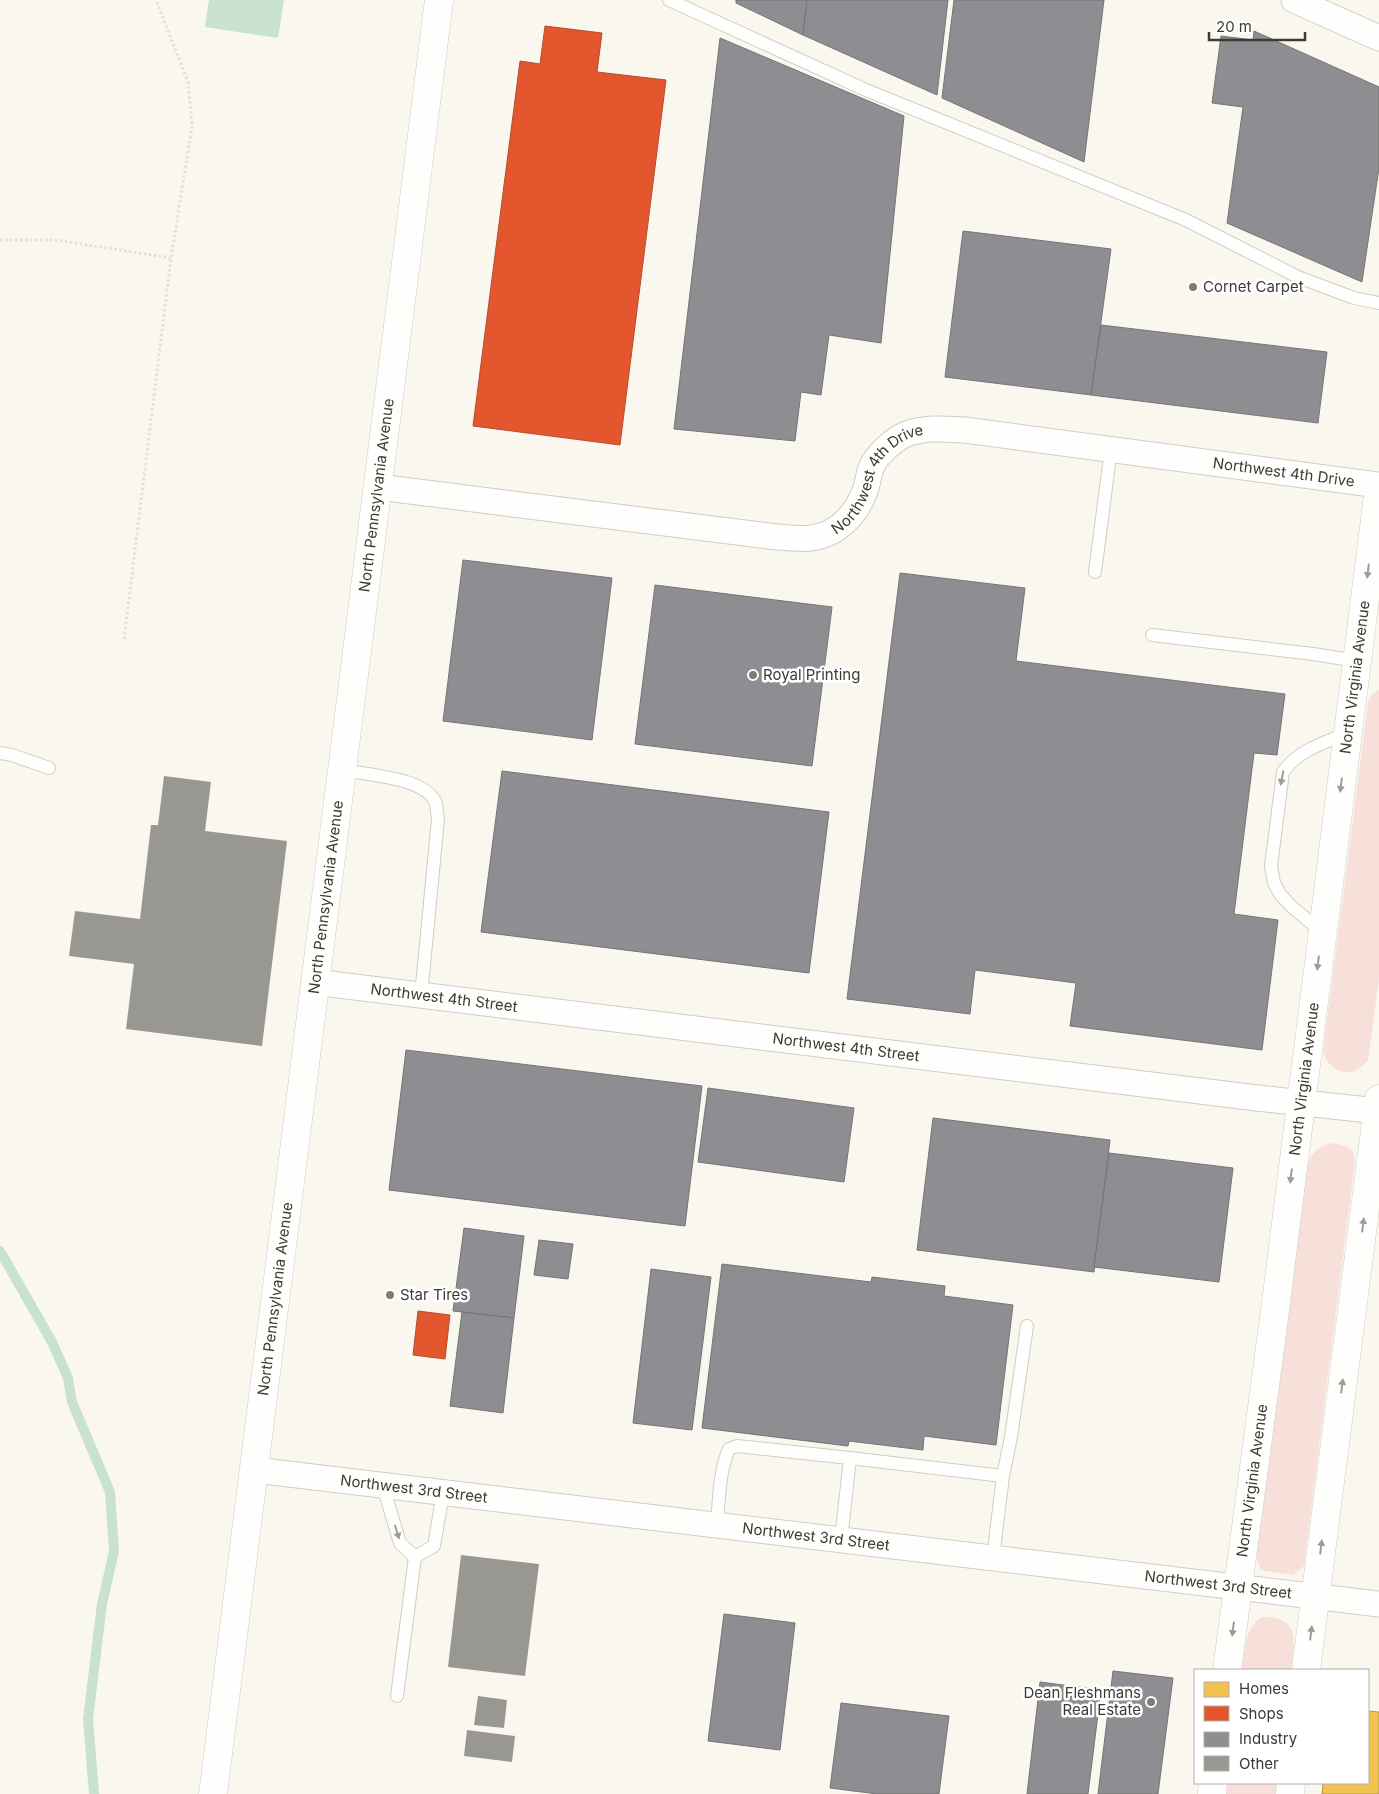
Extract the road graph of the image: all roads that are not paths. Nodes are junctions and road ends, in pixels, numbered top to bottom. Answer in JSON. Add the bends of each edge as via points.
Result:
{"nodes":[{"id":1,"x":439,"y":0,"type":"edge"},
{"id":2,"x":669,"y":0,"type":"edge"},
{"id":3,"x":1294,"y":0,"type":"edge"},
{"id":4,"x":1379,"y":38,"type":"edge"},
{"id":5,"x":1379,"y":303,"type":"edge"},
{"id":6,"x":1111,"y":449,"type":"junction"},
{"id":7,"x":378,"y":487,"type":"junction"},
{"id":8,"x":1379,"y":487,"type":"edge"},
{"id":9,"x":1095,"y":572,"type":"dead end"},
{"id":10,"x":1152,"y":634,"type":"dead end"},
{"id":11,"x":1368,"y":662,"type":"edge"},
{"id":12,"x":1348,"y":733,"type":"junction"},
{"id":13,"x":0,"y":752,"type":"edge"},
{"id":14,"x":49,"y":768,"type":"dead end"},
{"id":15,"x":342,"y":770,"type":"junction"},
{"id":16,"x":1322,"y":932,"type":"junction"},
{"id":17,"x":314,"y":982,"type":"junction"},
{"id":18,"x":421,"y":996,"type":"junction"},
{"id":19,"x":1300,"y":1102,"type":"junction"},
{"id":20,"x":1378,"y":1107,"type":"edge"},
{"id":21,"x":1027,"y":1326,"type":"dead end"},
{"id":22,"x":850,"y":1458,"type":"junction"},
{"id":23,"x":254,"y":1470,"type":"junction"},
{"id":24,"x":1003,"y":1476,"type":"junction"},
{"id":25,"x":383,"y":1486,"type":"junction"},
{"id":26,"x":443,"y":1493,"type":"junction"},
{"id":27,"x":716,"y":1525,"type":"junction"},
{"id":28,"x":841,"y":1540,"type":"junction"},
{"id":29,"x":415,"y":1558,"type":"junction"},
{"id":30,"x":993,"y":1558,"type":"junction"},
{"id":31,"x":1238,"y":1587,"type":"junction"},
{"id":32,"x":1315,"y":1596,"type":"junction"},
{"id":33,"x":1379,"y":1604,"type":"edge"},
{"id":34,"x":1227,"y":1669,"type":"edge"},
{"id":35,"x":1306,"y":1669,"type":"edge"},
{"id":36,"x":397,"y":1696,"type":"dead end"},
{"id":37,"x":213,"y":1794,"type":"edge"}],
"edges":[{"from":1,"to":7,"type":"main road","name":"North Pennsylvania Avenue"},
{"from":2,"to":5,"type":"lane","via":[[866,90],[1186,220],[1298,277],[1354,298]]},
{"from":3,"to":4,"type":"street"},
{"from":6,"to":7,"type":"street","name":"Northwest 4th Drive","via":[[966,430],[910,432],[886,447],[871,466],[856,509],[843,524],[810,539]]},
{"from":6,"to":8,"type":"street","name":"Northwest 4th Drive"},
{"from":6,"to":9,"type":"lane"},
{"from":7,"to":15,"type":"main road","name":"North Pennsylvania Avenue"},
{"from":8,"to":11,"type":"main road","name":"North Virginia Avenue","one_way":true},
{"from":10,"to":11,"type":"lane"},
{"from":11,"to":12,"type":"main road","name":"North Virginia Avenue"},
{"from":12,"to":16,"type":"main road","name":"North Virginia Avenue","one_way":true},
{"from":12,"to":16,"type":"lane","one_way":true,"via":[[1290,760],[1282,772],[1271,866],[1274,883],[1291,906]]},
{"from":13,"to":14,"type":"lane"},
{"from":15,"to":17,"type":"main road","name":"North Pennsylvania Avenue"},
{"from":15,"to":18,"type":"lane","via":[[424,788],[436,802],[438,819]]},
{"from":16,"to":19,"type":"main road","name":"North Virginia Avenue","one_way":true},
{"from":17,"to":18,"type":"street","name":"Northwest 4th Street"},
{"from":17,"to":23,"type":"main road","name":"North Pennsylvania Avenue"},
{"from":18,"to":19,"type":"street","name":"Northwest 4th Street"},
{"from":19,"to":20,"type":"street","name":"Northwest 4th Street"},
{"from":19,"to":31,"type":"main road","name":"North Virginia Avenue","one_way":true},
{"from":32,"to":20,"type":"main road","one_way":true},
{"from":21,"to":24,"type":"lane"},
{"from":22,"to":24,"type":"lane"},
{"from":22,"to":27,"type":"lane","via":[[737,1446],[729,1449]]},
{"from":22,"to":28,"type":"lane"},
{"from":23,"to":25,"type":"street","name":"Northwest 3rd Street"},
{"from":23,"to":37,"type":"main road","name":"North Pennsylvania Avenue"},
{"from":24,"to":30,"type":"lane"},
{"from":25,"to":26,"type":"street","name":"Northwest 3rd Street"},
{"from":25,"to":29,"type":"lane","one_way":true,"via":[[400,1543]]},
{"from":26,"to":27,"type":"street","name":"Northwest 3rd Street"},
{"from":26,"to":29,"type":"lane","via":[[434,1546]]},
{"from":27,"to":28,"type":"street","name":"Northwest 3rd Street"},
{"from":28,"to":30,"type":"street","name":"Northwest 3rd Street"},
{"from":29,"to":36,"type":"lane"},
{"from":30,"to":31,"type":"street","name":"Northwest 3rd Street"},
{"from":31,"to":32,"type":"street","name":"Northwest 3rd Street"},
{"from":31,"to":34,"type":"main road","name":"North Virginia Avenue","one_way":true},
{"from":32,"to":33,"type":"street","name":"Northwest 3rd Street"},
{"from":35,"to":32,"type":"main road","one_way":true}]}
